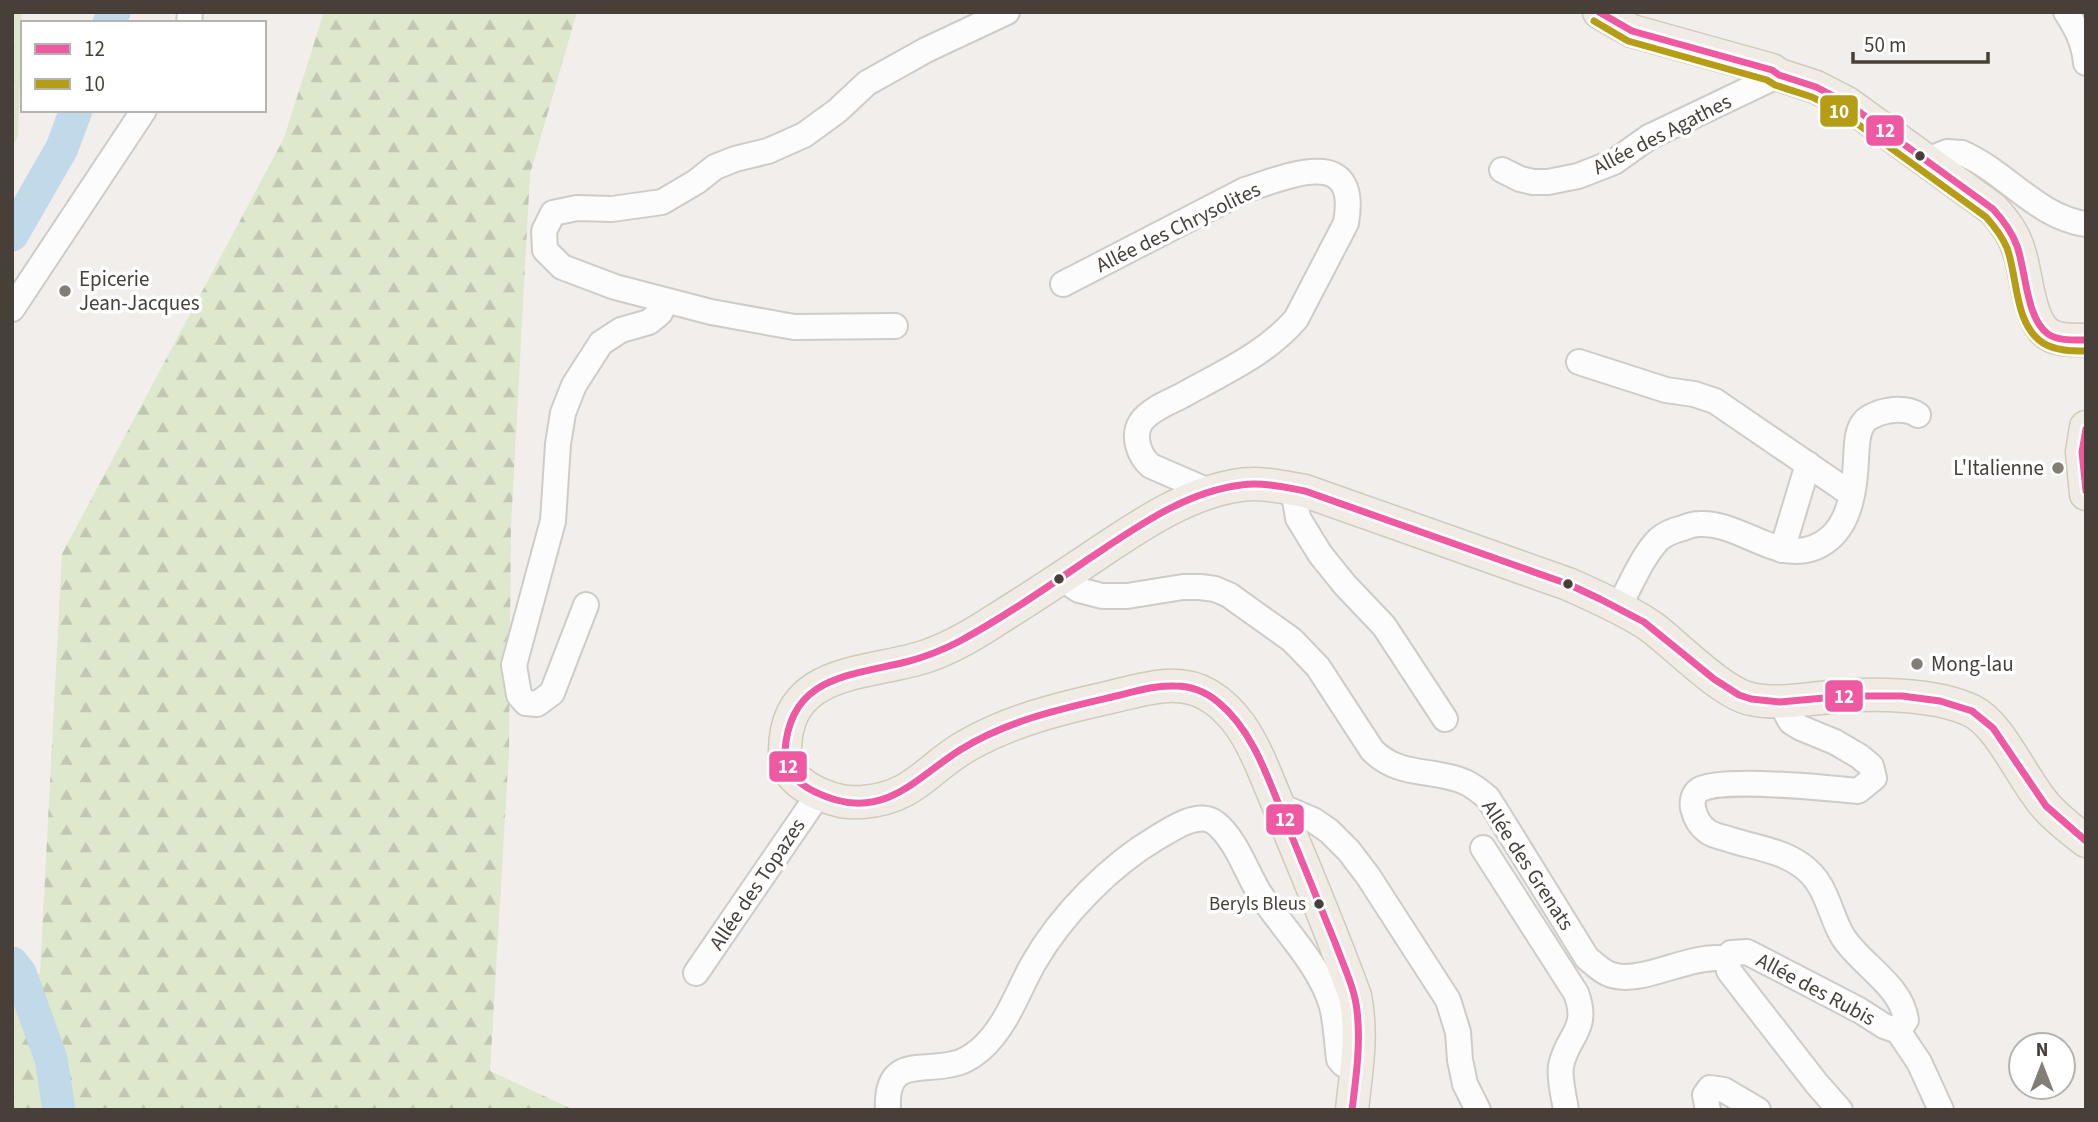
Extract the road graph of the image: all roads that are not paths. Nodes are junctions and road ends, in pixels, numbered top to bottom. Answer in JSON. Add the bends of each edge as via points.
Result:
{"nodes":[{"id":1,"x":1007,"y":12,"type":"edge"},
{"id":2,"x":1599,"y":12,"type":"edge"},
{"id":3,"x":2066,"y":12,"type":"edge"},
{"id":4,"x":2086,"y":63,"type":"edge"},
{"id":5,"x":1779,"y":75,"type":"junction"},
{"id":6,"x":143,"y":112,"type":"edge"},
{"id":7,"x":1925,"y":161,"type":"junction"},
{"id":8,"x":1502,"y":170,"type":"dead end"},
{"id":9,"x":2086,"y":224,"type":"edge"},
{"id":10,"x":1063,"y":284,"type":"dead end"},
{"id":11,"x":666,"y":300,"type":"junction"},
{"id":12,"x":12,"y":309,"type":"edge"},
{"id":13,"x":895,"y":326,"type":"dead end"},
{"id":14,"x":2086,"y":340,"type":"edge"},
{"id":15,"x":1579,"y":362,"type":"dead end"},
{"id":16,"x":1918,"y":415,"type":"dead end"},
{"id":17,"x":2086,"y":427,"type":"edge"},
{"id":18,"x":1808,"y":464,"type":"junction"},
{"id":19,"x":1306,"y":491,"type":"junction"},
{"id":20,"x":1211,"y":492,"type":"junction"},
{"id":21,"x":1851,"y":494,"type":"junction"},
{"id":22,"x":2086,"y":494,"type":"edge"},
{"id":23,"x":1782,"y":551,"type":"junction"},
{"id":24,"x":1061,"y":578,"type":"junction"},
{"id":25,"x":586,"y":605,"type":"dead end"},
{"id":26,"x":1618,"y":608,"type":"junction"},
{"id":27,"x":1786,"y":701,"type":"junction"},
{"id":28,"x":1445,"y":719,"type":"dead end"},
{"id":29,"x":818,"y":795,"type":"junction"},
{"id":30,"x":1278,"y":805,"type":"junction"},
{"id":31,"x":2086,"y":841,"type":"edge"},
{"id":32,"x":1483,"y":848,"type":"dead end"},
{"id":33,"x":1727,"y":960,"type":"junction"},
{"id":34,"x":696,"y":973,"type":"dead end"},
{"id":35,"x":1898,"y":1031,"type":"junction"},
{"id":36,"x":1357,"y":1071,"type":"junction"},
{"id":37,"x":888,"y":1110,"type":"edge"},
{"id":38,"x":1352,"y":1110,"type":"edge"},
{"id":39,"x":1478,"y":1110,"type":"edge"},
{"id":40,"x":1566,"y":1110,"type":"edge"},
{"id":41,"x":1708,"y":1110,"type":"edge"},
{"id":42,"x":1758,"y":1110,"type":"edge"},
{"id":43,"x":1840,"y":1110,"type":"edge"},
{"id":44,"x":1941,"y":1110,"type":"edge"}],
"edges":[{"from":1,"to":11,"type":"street","via":[[867,83],[804,135],[715,167],[662,202],[553,213],[544,231],[545,250],[562,267]]},
{"from":2,"to":5,"type":"main road","via":[[1632,31]]},
{"from":3,"to":4,"type":"street","via":[[2080,34]]},
{"from":5,"to":7,"type":"main road","via":[[1847,103]]},
{"from":5,"to":8,"type":"street","name":"Allée des Agathes","via":[[1648,137],[1614,162],[1578,176],[1532,182]]},
{"from":6,"to":12,"type":"street"},
{"from":7,"to":9,"type":"street","via":[[1947,152],[1962,153],[2054,215]]},
{"from":7,"to":14,"type":"main road","via":[[1993,209],[2009,227],[2039,325],[2060,339]]},
{"from":10,"to":20,"type":"street","name":"Allée des Chrysolites","via":[[1245,191],[1308,172],[1332,174],[1343,181],[1349,207],[1346,223],[1296,319],[1264,349],[1141,422],[1138,442],[1143,459]]},
{"from":11,"to":13,"type":"street","via":[[794,327]]},
{"from":11,"to":25,"type":"street","via":[[649,322],[621,330],[601,343],[574,385],[564,413],[553,521],[514,665],[519,695],[526,703],[537,704],[552,693]]},
{"from":15,"to":18,"type":"street","via":[[1715,401]]},
{"from":16,"to":21,"type":"street","via":[[1898,409],[1881,411],[1864,422],[1857,439]]},
{"from":17,"to":22,"type":"main road","via":[[2082,452]]},
{"from":18,"to":21,"type":"street"},
{"from":18,"to":23,"type":"street"},
{"from":19,"to":20,"type":"main road","name":"Allée des Topazes","via":[[1252,484]]},
{"from":19,"to":26,"type":"main road","name":"Allée des Topazes","via":[[1568,584]]},
{"from":19,"to":28,"type":"street","via":[[1294,500],[1298,518],[1320,554],[1384,626]]},
{"from":20,"to":24,"type":"main road","name":"Allée des Topazes","via":[[1131,532]]},
{"from":21,"to":23,"type":"street","via":[[1844,519],[1823,544],[1804,551]]},
{"from":23,"to":26,"type":"street","via":[[1722,527],[1699,524],[1678,529],[1650,551]]},
{"from":24,"to":29,"type":"main road","name":"Allée des Topazes","via":[[958,643],[816,687],[797,706],[785,732],[785,761],[798,781]]},
{"from":24,"to":33,"type":"street","name":"Allée des Grenats","via":[[1079,590],[1102,596],[1183,587],[1215,589],[1292,640],[1318,667],[1380,759],[1465,782],[1488,798],[1587,958],[1608,974],[1634,977],[1713,957]]},
{"from":26,"to":27,"type":"main road","name":"Allée des Topazes","via":[[1650,626],[1727,688],[1751,699]]},
{"from":27,"to":31,"type":"main road","name":"Allée des Topazes","via":[[1893,695],[1972,711],[1987,721],[2046,806]]},
{"from":27,"to":35,"type":"street","name":"Allée des Rubis","via":[[1791,722],[1859,756],[1871,766],[1874,778],[1858,790],[1712,785],[1698,790],[1692,805],[1709,833],[1790,858],[1812,874],[1827,895],[1843,936],[1904,1007],[1906,1020]]},
{"from":29,"to":30,"type":"main road","name":"Allée des Topazes","via":[[847,803],[880,800],[911,788],[965,746],[1007,727],[1063,708],[1170,685],[1210,696],[1240,725]]},
{"from":29,"to":34,"type":"street","name":"Allée des Topazes"},
{"from":30,"to":36,"type":"main road","name":"Allée des Topazes","via":[[1355,996]]},
{"from":30,"to":39,"type":"street","via":[[1329,831],[1368,876],[1448,1000],[1458,1031],[1465,1084]]},
{"from":32,"to":40,"type":"street","via":[[1579,1001],[1579,1027],[1561,1068]]},
{"from":33,"to":35,"type":"street","name":"Allée des Rubis","via":[[1731,953],[1747,952]]},
{"from":33,"to":43,"type":"street","name":"Allée des Rubis","via":[[1729,971]]},
{"from":35,"to":44,"type":"street","via":[[1919,1062]]},
{"from":36,"to":37,"type":"street","via":[[1339,1059],[1332,1006],[1317,974],[1258,891],[1225,833],[1213,822],[1199,819],[1133,852],[1101,881],[1048,941],[1005,1019],[983,1047],[953,1064],[912,1067],[900,1073],[889,1091]]},
{"from":36,"to":38,"type":"main road","name":"Allée des Topazes"},
{"from":41,"to":42,"type":"street","via":[[1705,1096],[1710,1088],[1724,1090]]}]}
